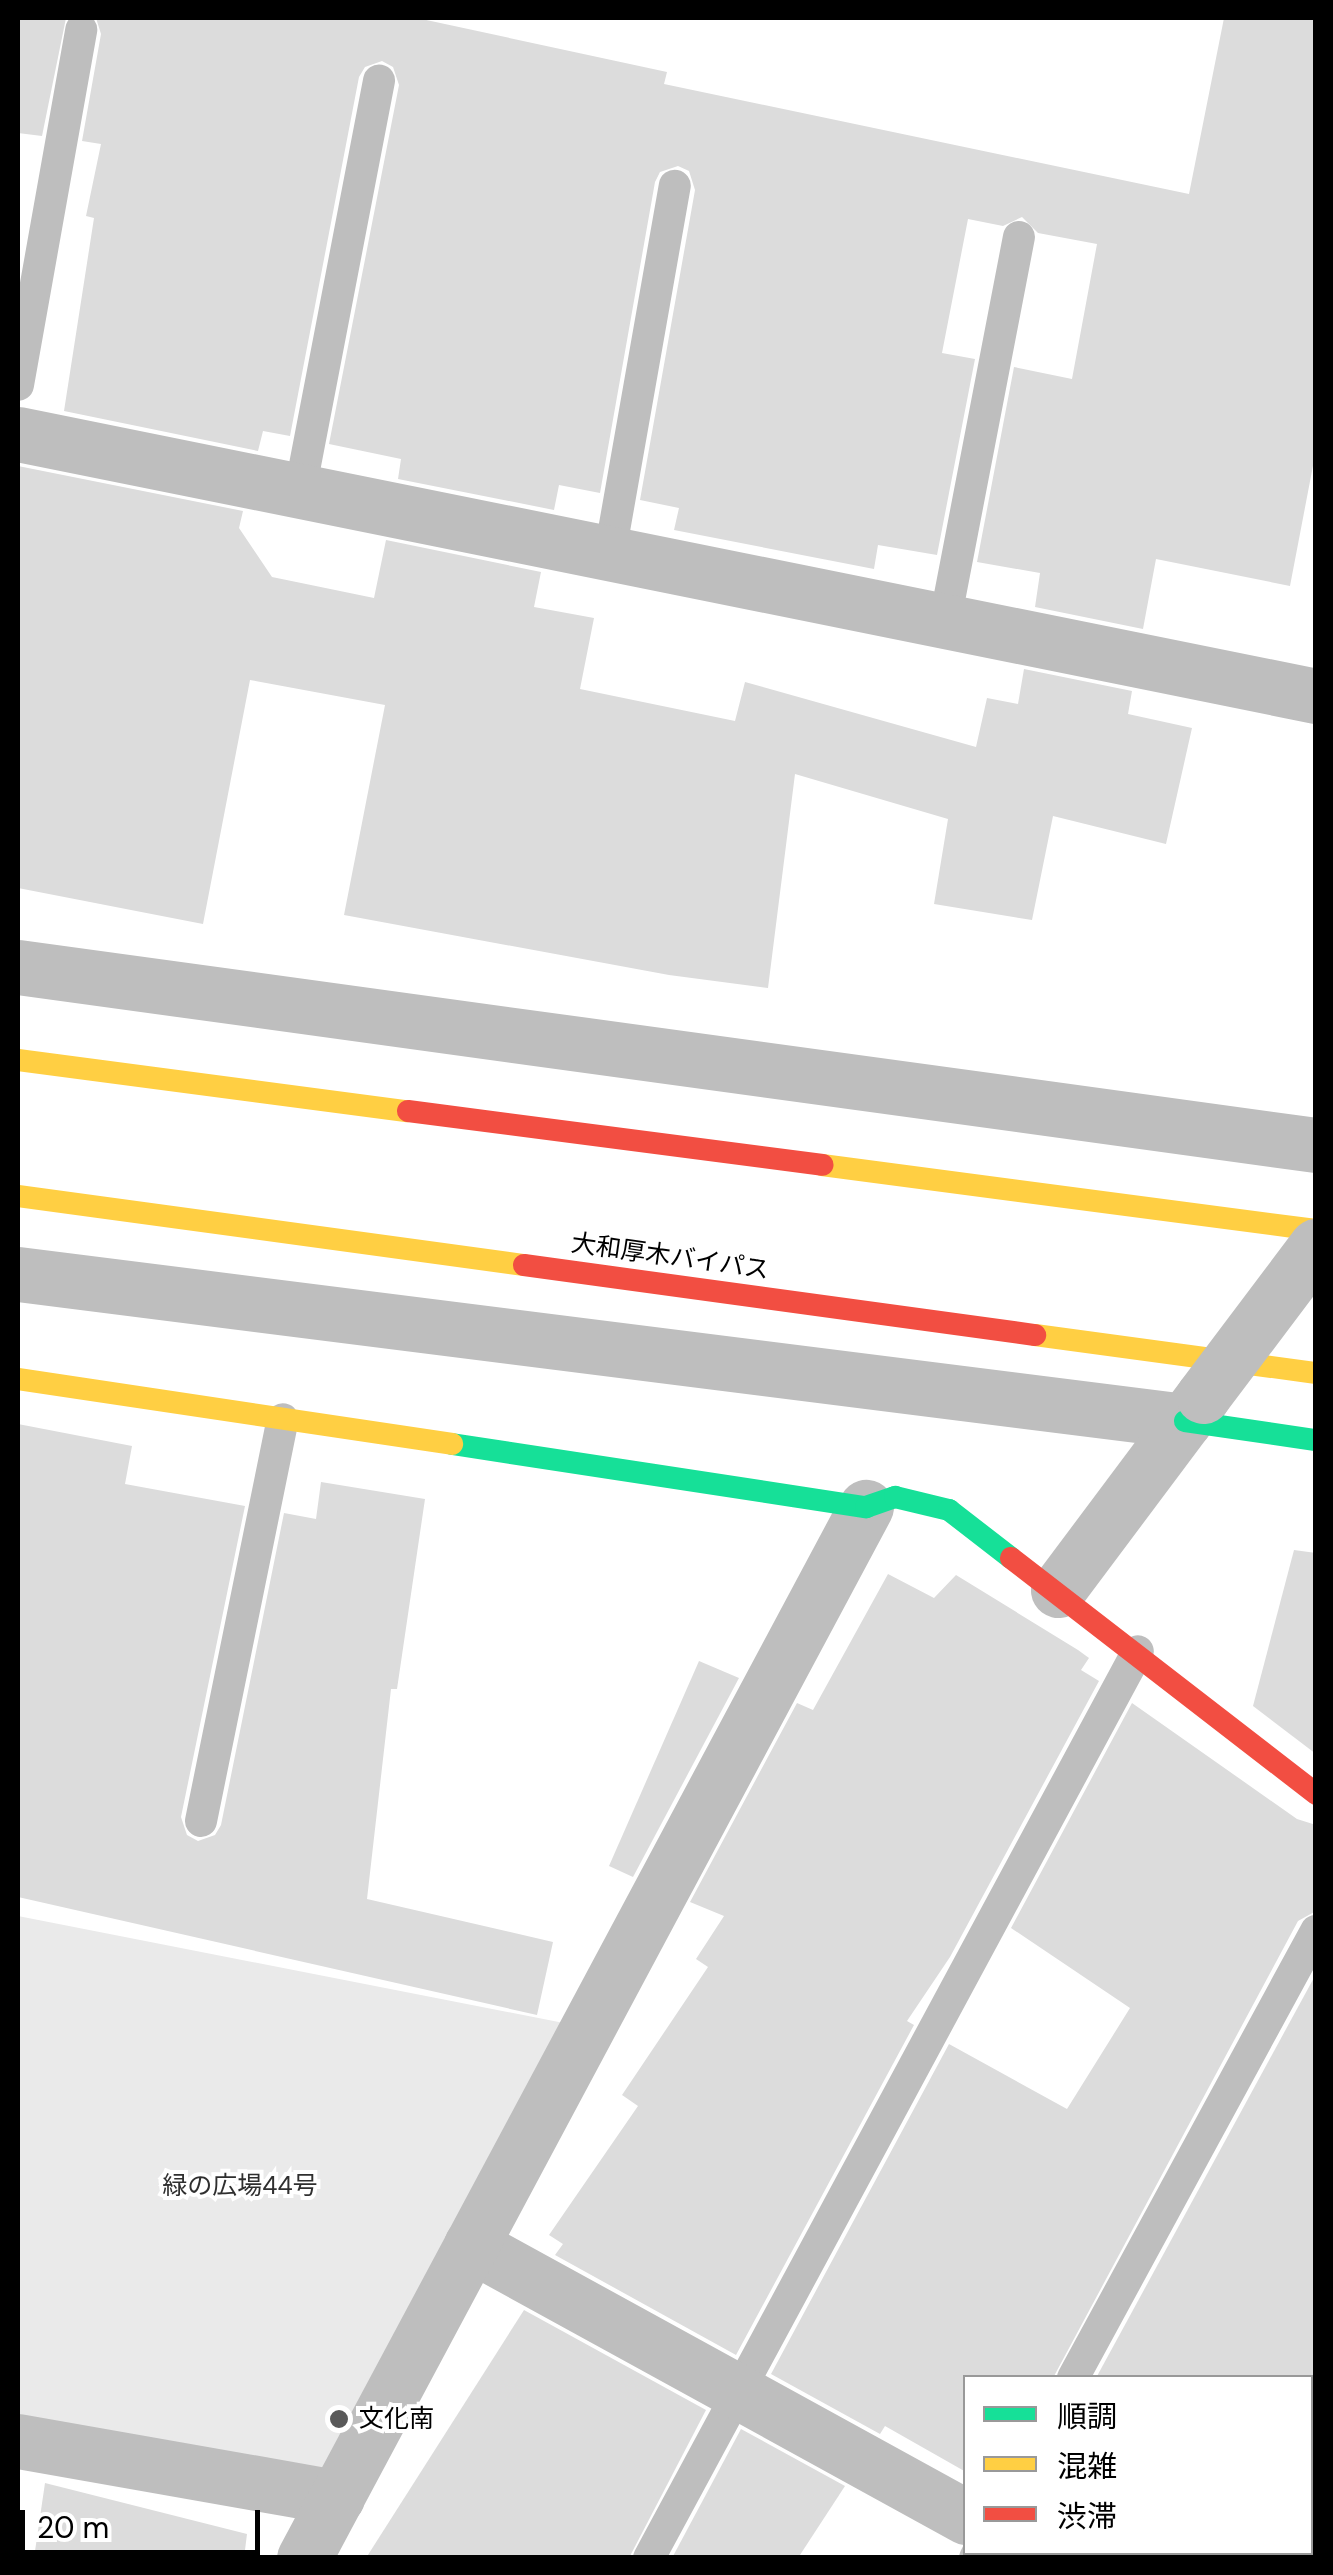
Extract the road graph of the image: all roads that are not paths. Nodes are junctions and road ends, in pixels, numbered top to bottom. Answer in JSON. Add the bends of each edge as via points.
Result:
{"nodes":[{"id":1,"x":81,"y":30,"type":"dead end"},
{"id":2,"x":379,"y":81,"type":"dead end"},
{"id":3,"x":676,"y":186,"type":"dead end"},
{"id":4,"x":1019,"y":237,"type":"dead end"},
{"id":5,"x":18,"y":385,"type":"edge"},
{"id":6,"x":18,"y":434,"type":"edge"},
{"id":7,"x":300,"y":492,"type":"junction"},
{"id":8,"x":610,"y":553,"type":"junction"},
{"id":9,"x":944,"y":621,"type":"junction"},
{"id":10,"x":1316,"y":696,"type":"edge"},
{"id":11,"x":18,"y":967,"type":"edge"},
{"id":12,"x":18,"y":1060,"type":"edge"},
{"id":13,"x":1316,"y":1145,"type":"edge"},
{"id":14,"x":18,"y":1196,"type":"edge"},
{"id":15,"x":1316,"y":1230,"type":"edge"},
{"id":16,"x":1316,"y":1246,"type":"edge"},
{"id":17,"x":18,"y":1274,"type":"edge"},
{"id":18,"x":1316,"y":1373,"type":"edge"},
{"id":19,"x":18,"y":1380,"type":"edge"},
{"id":20,"x":1194,"y":1408,"type":"junction"},
{"id":21,"x":283,"y":1419,"type":"junction"},
{"id":22,"x":1316,"y":1440,"type":"edge"},
{"id":23,"x":866,"y":1507,"type":"junction"},
{"id":24,"x":1058,"y":1590,"type":"junction"},
{"id":25,"x":1138,"y":1651,"type":"junction"},
{"id":26,"x":1316,"y":1794,"type":"edge"},
{"id":27,"x":201,"y":1821,"type":"dead end"},
{"id":28,"x":1316,"y":1931,"type":"edge"},
{"id":29,"x":471,"y":2245,"type":"junction"},
{"id":30,"x":1075,"y":2375,"type":"edge"},
{"id":31,"x":739,"y":2392,"type":"junction"},
{"id":32,"x":18,"y":2441,"type":"edge"},
{"id":33,"x":337,"y":2496,"type":"junction"},
{"id":34,"x":963,"y":2515,"type":"edge"},
{"id":35,"x":304,"y":2558,"type":"edge"},
{"id":36,"x":650,"y":2558,"type":"edge"}],
"edges":[{"from":1,"to":5,"type":"lane"},
{"from":2,"to":7,"type":"lane"},
{"from":3,"to":8,"type":"lane"},
{"from":4,"to":9,"type":"lane"},
{"from":6,"to":7,"type":"street"},
{"from":7,"to":8,"type":"street"},
{"from":8,"to":9,"type":"street"},
{"from":9,"to":10,"type":"street"},
{"from":11,"to":13,"type":"street"},
{"from":12,"to":15,"type":"main road"},
{"from":14,"to":18,"type":"main road","name":"大和厚木バイパス"},
{"from":16,"to":20,"type":"street","bridge":true},
{"from":17,"to":20,"type":"street"},
{"from":19,"to":21,"type":"main road"},
{"from":20,"to":22,"type":"main road"},
{"from":20,"to":24,"type":"street"},
{"from":21,"to":23,"type":"main road"},
{"from":21,"to":27,"type":"lane"},
{"from":23,"to":24,"type":"main road","via":[[894,1498],[949,1510]]},
{"from":23,"to":29,"type":"street"},
{"from":24,"to":25,"type":"main road"},
{"from":25,"to":26,"type":"main road"},
{"from":25,"to":31,"type":"lane"},
{"from":28,"to":30,"type":"lane"},
{"from":29,"to":31,"type":"street"},
{"from":29,"to":33,"type":"street"},
{"from":31,"to":34,"type":"street"},
{"from":31,"to":36,"type":"lane"},
{"from":32,"to":33,"type":"street"},
{"from":33,"to":35,"type":"street"}]}
